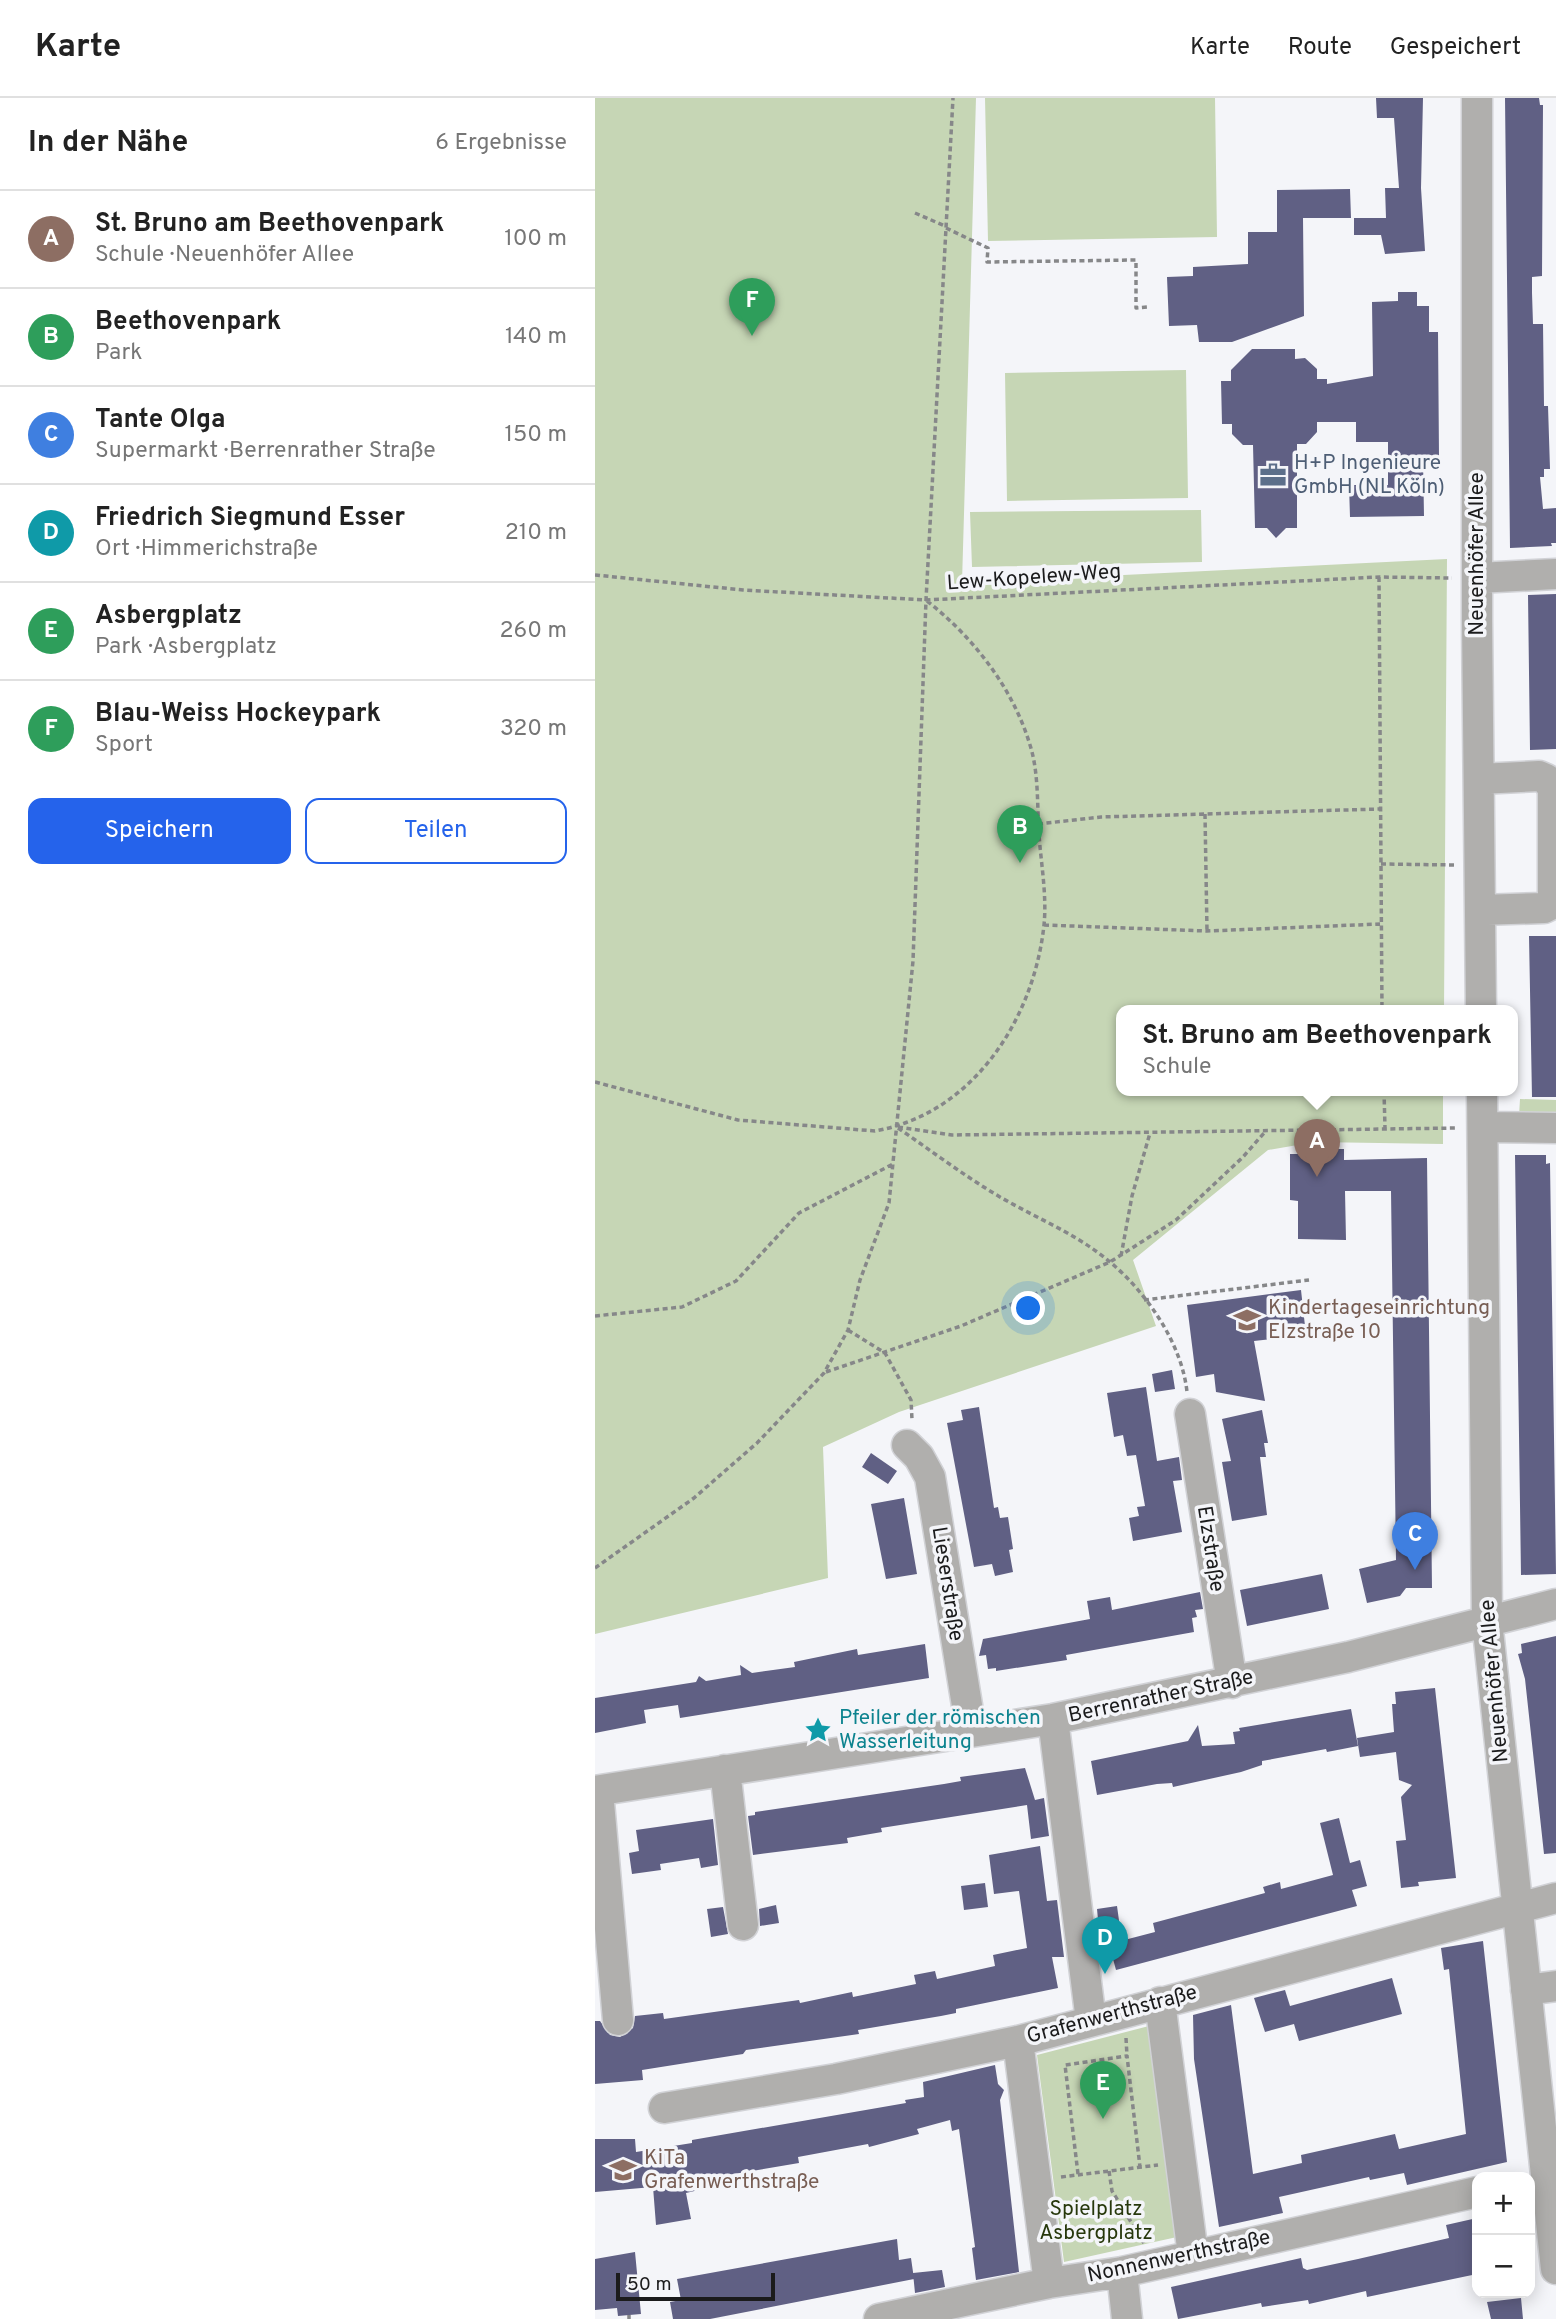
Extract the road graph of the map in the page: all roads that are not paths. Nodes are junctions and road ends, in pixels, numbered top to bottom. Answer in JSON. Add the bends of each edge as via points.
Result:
{"nodes":[{"id":1,"x":1477,"y":98,"type":"edge"},
{"id":2,"x":1556,"y":574,"type":"edge"},
{"id":3,"x":1476,"y":578,"type":"junction"},
{"id":4,"x":1549,"y":777,"type":"edge"},
{"id":5,"x":1479,"y":779,"type":"junction"},
{"id":6,"x":1551,"y":905,"type":"edge"},
{"id":7,"x":1480,"y":910,"type":"junction"},
{"id":8,"x":1481,"y":1005,"type":"edge"},
{"id":9,"x":1482,"y":1096,"type":"edge"},
{"id":10,"x":1483,"y":1127,"type":"junction"},
{"id":11,"x":1556,"y":1128,"type":"edge"},
{"id":12,"x":1190,"y":1414,"type":"road end"},
{"id":13,"x":907,"y":1445,"type":"road end"},
{"id":14,"x":1556,"y":1604,"type":"edge"},
{"id":15,"x":1487,"y":1621,"type":"junction"},
{"id":16,"x":1232,"y":1683,"type":"junction"},
{"id":17,"x":1053,"y":1719,"type":"junction"},
{"id":18,"x":971,"y":1730,"type":"junction"},
{"id":19,"x":725,"y":1770,"type":"junction"},
{"id":20,"x":596,"y":1791,"type":"edge"},
{"id":21,"x":1556,"y":1898,"type":"edge"},
{"id":22,"x":1517,"y":1908,"type":"junction"},
{"id":23,"x":743,"y":1925,"type":"dead end"},
{"id":24,"x":1556,"y":1986,"type":"edge"},
{"id":25,"x":1526,"y":1990,"type":"junction"},
{"id":26,"x":1160,"y":2002,"type":"junction"},
{"id":27,"x":618,"y":2020,"type":"dead end"},
{"id":28,"x":1091,"y":2021,"type":"junction"},
{"id":29,"x":1018,"y":2041,"type":"junction"},
{"id":30,"x":664,"y":2108,"type":"dead end"},
{"id":31,"x":1547,"y":2177,"type":"edge"},
{"id":32,"x":1472,"y":2193,"type":"edge"},
{"id":33,"x":1193,"y":2255,"type":"junction"},
{"id":34,"x":1556,"y":2269,"type":"edge"},
{"id":35,"x":1122,"y":2272,"type":"junction"},
{"id":36,"x":1049,"y":2283,"type":"junction"},
{"id":37,"x":879,"y":2319,"type":"edge"},
{"id":38,"x":1127,"y":2319,"type":"edge"}],
"edges":[{"from":1,"to":3,"type":"street","name":"Neuenhöfer Allee"},
{"from":2,"to":3,"type":"street"},
{"from":3,"to":5,"type":"street","name":"Neuenhöfer Allee"},
{"from":4,"to":5,"type":"street"},
{"from":4,"to":6,"type":"street","via":[[1553,788]]},
{"from":5,"to":7,"type":"street","name":"Neuenhöfer Allee"},
{"from":6,"to":7,"type":"street"},
{"from":7,"to":8,"type":"street","name":"Neuenhöfer Allee"},
{"from":9,"to":10,"type":"street","name":"Neuenhöfer Allee"},
{"from":10,"to":11,"type":"street"},
{"from":10,"to":15,"type":"street","name":"Neuenhöfer Allee"},
{"from":12,"to":16,"type":"street","name":"Elzstraße"},
{"from":13,"to":18,"type":"street","name":"Lieserstraße","via":[[930,1477]]},
{"from":14,"to":15,"type":"street","name":"Berrenrather Straße"},
{"from":15,"to":16,"type":"street","name":"Berrenrather Straße"},
{"from":15,"to":22,"type":"street","name":"Neuenhöfer Allee"},
{"from":16,"to":17,"type":"street","name":"Berrenrather Straße"},
{"from":17,"to":18,"type":"street","name":"Berrenrather Straße"},
{"from":17,"to":28,"type":"street"},
{"from":18,"to":19,"type":"street","name":"Berrenrather Straße"},
{"from":19,"to":20,"type":"street","name":"Berrenrather Straße"},
{"from":19,"to":23,"type":"street"},
{"from":20,"to":27,"type":"street"},
{"from":21,"to":22,"type":"street","name":"Grafenwerthstraße"},
{"from":22,"to":25,"type":"street","name":"Neuenhöfer Allee"},
{"from":22,"to":26,"type":"street","name":"Grafenwerthstraße"},
{"from":24,"to":25,"type":"street"},
{"from":25,"to":31,"type":"street","name":"Neuenhöfer Allee"},
{"from":26,"to":28,"type":"street","name":"Grafenwerthstraße"},
{"from":26,"to":33,"type":"street"},
{"from":28,"to":29,"type":"street","name":"Grafenwerthstraße"},
{"from":29,"to":30,"type":"street","name":"Grafenwerthstraße","via":[[836,2080]]},
{"from":29,"to":36,"type":"street"},
{"from":31,"to":34,"type":"street","name":"Neuenhöfer Allee"},
{"from":32,"to":33,"type":"street","name":"Nonnenwerthstraße"},
{"from":33,"to":35,"type":"street","name":"Nonnenwerthstraße"},
{"from":35,"to":36,"type":"street","name":"Nonnenwerthstraße"},
{"from":35,"to":38,"type":"street"},
{"from":36,"to":37,"type":"street","name":"Nonnenwerthstraße"}]}
